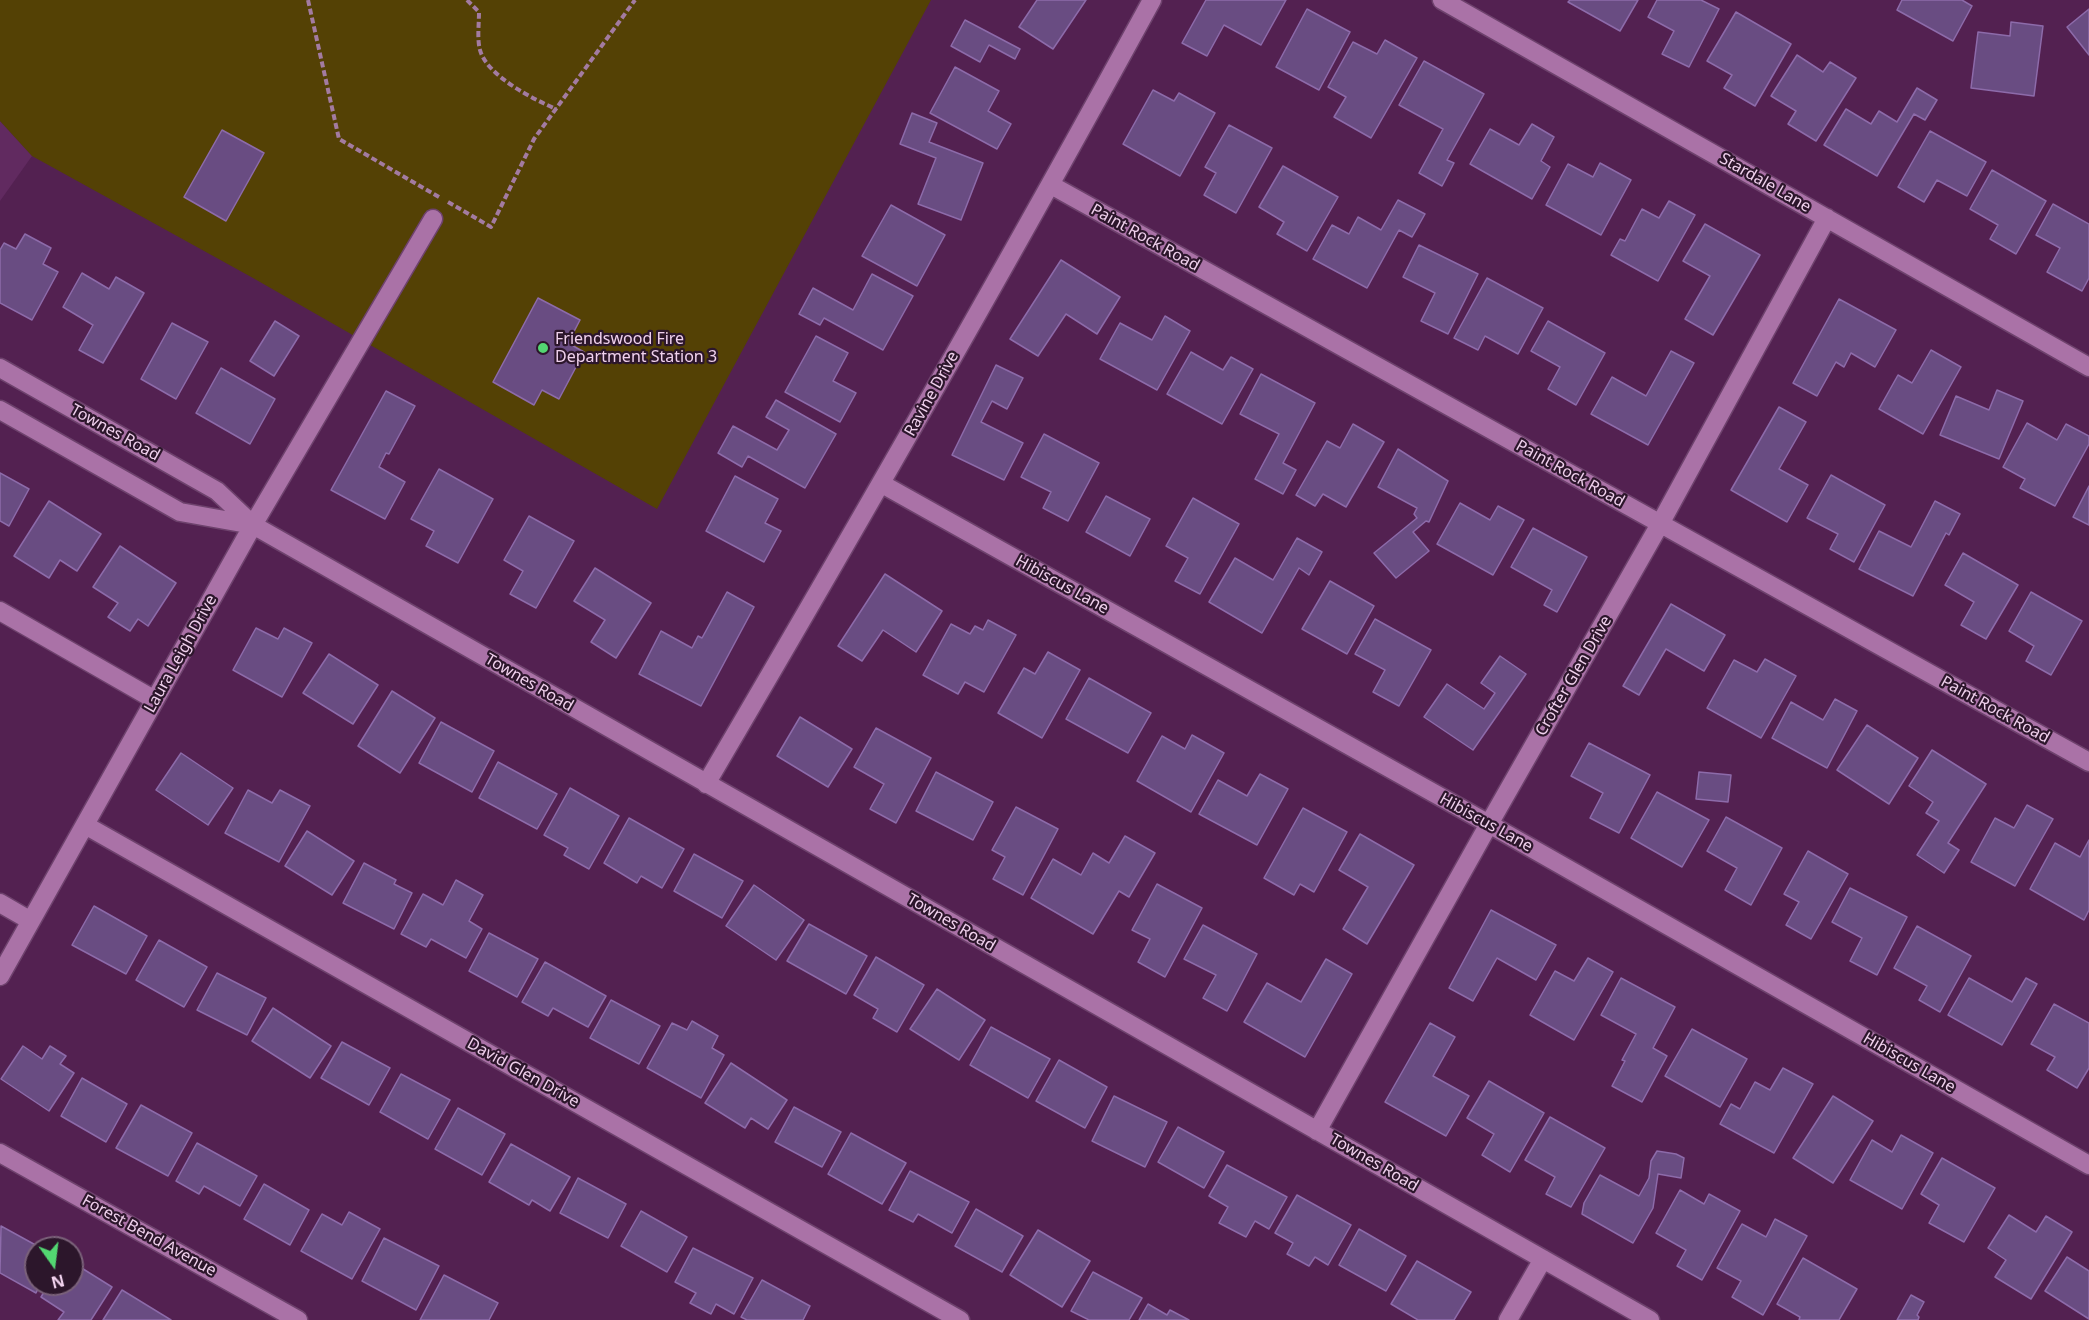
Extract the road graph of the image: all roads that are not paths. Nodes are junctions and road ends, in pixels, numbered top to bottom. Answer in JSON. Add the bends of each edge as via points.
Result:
{"nodes":[{"id":1,"x":1152,"y":0,"type":"edge"},
{"id":2,"x":1442,"y":0,"type":"edge"},
{"id":3,"x":1051,"y":185,"type":"junction"},
{"id":4,"x":1827,"y":218,"type":"junction"},
{"id":5,"x":434,"y":219,"type":"dead end"},
{"id":6,"x":2089,"y":367,"type":"edge"},
{"id":7,"x":0,"y":368,"type":"edge"},
{"id":8,"x":0,"y":410,"type":"edge"},
{"id":9,"x":882,"y":484,"type":"junction"},
{"id":10,"x":1660,"y":524,"type":"junction"},
{"id":11,"x":253,"y":525,"type":"junction"},
{"id":12,"x":0,"y":611,"type":"edge"},
{"id":13,"x":155,"y":700,"type":"junction"},
{"id":14,"x":2089,"y":762,"type":"edge"},
{"id":15,"x":706,"y":784,"type":"junction"},
{"id":16,"x":1489,"y":824,"type":"junction"},
{"id":17,"x":85,"y":825,"type":"junction"},
{"id":18,"x":0,"y":903,"type":"edge"},
{"id":19,"x":31,"y":921,"type":"junction"},
{"id":20,"x":0,"y":976,"type":"edge"},
{"id":21,"x":1317,"y":1131,"type":"junction"},
{"id":22,"x":0,"y":1153,"type":"edge"},
{"id":23,"x":2089,"y":1165,"type":"edge"},
{"id":24,"x":1543,"y":1259,"type":"junction"},
{"id":25,"x":298,"y":1320,"type":"edge"},
{"id":26,"x":960,"y":1320,"type":"edge"},
{"id":27,"x":1508,"y":1320,"type":"edge"},
{"id":28,"x":1650,"y":1320,"type":"edge"}],
"edges":[{"from":1,"to":3,"type":"street","name":"Ravine Drive"},
{"from":2,"to":4,"type":"street","name":"Stardale Lane"},
{"from":3,"to":9,"type":"street","name":"Ravine Drive"},
{"from":3,"to":10,"type":"street","name":"Paint Rock Road"},
{"from":4,"to":6,"type":"street","name":"Stardale Lane"},
{"from":4,"to":10,"type":"street","name":"Crofter Glen Drive"},
{"from":5,"to":11,"type":"street","name":"Laura Leigh Drive"},
{"from":7,"to":11,"type":"street","name":"Townes Road","via":[[217,491]]},
{"from":8,"to":11,"type":"street","name":"Townes Road","via":[[180,512]]},
{"from":9,"to":15,"type":"street","name":"Ravine Drive"},
{"from":9,"to":16,"type":"street","name":"Hibiscus Lane"},
{"from":10,"to":14,"type":"street","name":"Paint Rock Road"},
{"from":10,"to":16,"type":"street","name":"Crofter Glen Drive"},
{"from":11,"to":13,"type":"street","name":"Laura Leigh Drive"},
{"from":11,"to":15,"type":"street","name":"Townes Road"},
{"from":12,"to":13,"type":"street"},
{"from":13,"to":17,"type":"street","name":"Laura Leigh Drive"},
{"from":15,"to":21,"type":"street","name":"Townes Road"},
{"from":16,"to":21,"type":"street","name":"Crofter Glen Drive"},
{"from":16,"to":23,"type":"street","name":"Hibiscus Lane"},
{"from":17,"to":19,"type":"street","name":"Laura Leigh Drive"},
{"from":17,"to":26,"type":"street","name":"David Glen Drive"},
{"from":18,"to":19,"type":"street"},
{"from":19,"to":20,"type":"street","name":"Laura Leigh Drive"},
{"from":21,"to":24,"type":"street","name":"Townes Road"},
{"from":22,"to":25,"type":"street","name":"Forest Bend Avenue"},
{"from":24,"to":27,"type":"street"},
{"from":24,"to":28,"type":"street","name":"Townes Road"}]}
